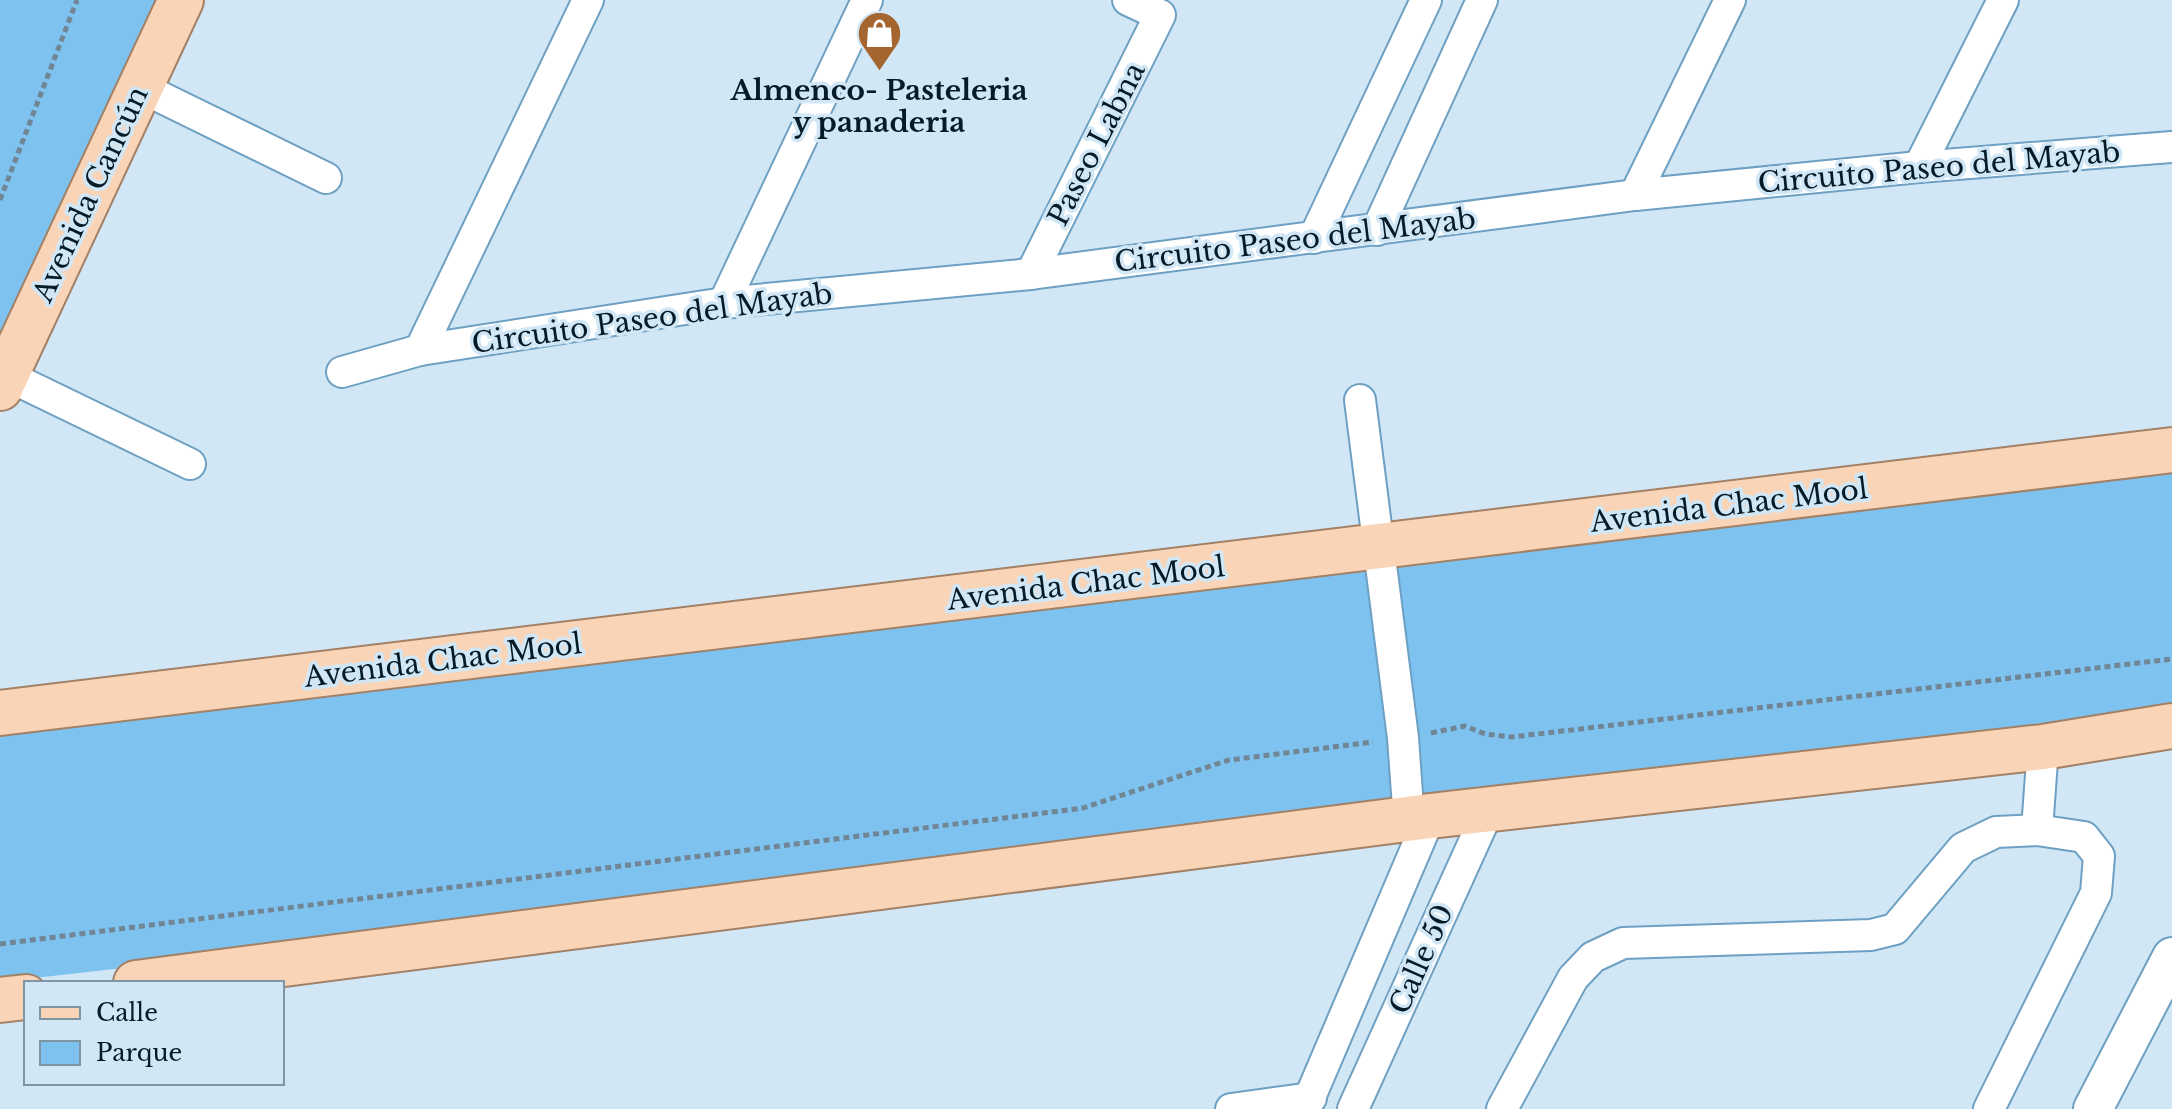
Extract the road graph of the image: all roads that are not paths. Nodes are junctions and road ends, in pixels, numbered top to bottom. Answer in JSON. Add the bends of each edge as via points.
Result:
{"nodes":[{"id":1,"x":181,"y":0,"type":"edge"},
{"id":2,"x":588,"y":0,"type":"edge"},
{"id":3,"x":867,"y":0,"type":"edge"},
{"id":4,"x":1128,"y":0,"type":"edge"},
{"id":5,"x":1426,"y":0,"type":"edge"},
{"id":6,"x":1482,"y":0,"type":"edge"},
{"id":7,"x":1730,"y":0,"type":"edge"},
{"id":8,"x":2003,"y":0,"type":"edge"},
{"id":9,"x":1164,"y":8,"type":"edge"},
{"id":10,"x":140,"y":87,"type":"junction"},
{"id":11,"x":2172,"y":147,"type":"edge"},
{"id":12,"x":1919,"y":167,"type":"junction"},
{"id":13,"x":326,"y":178,"type":"dead end"},
{"id":14,"x":1635,"y":195,"type":"junction"},
{"id":15,"x":1377,"y":230,"type":"junction"},
{"id":16,"x":1314,"y":238,"type":"junction"},
{"id":17,"x":1031,"y":274,"type":"junction"},
{"id":18,"x":724,"y":303,"type":"junction"},
{"id":19,"x":420,"y":350,"type":"junction"},
{"id":20,"x":342,"y":372,"type":"dead end"},
{"id":21,"x":3,"y":382,"type":"edge"},
{"id":22,"x":1360,"y":400,"type":"dead end"},
{"id":23,"x":2172,"y":450,"type":"edge"},
{"id":24,"x":190,"y":464,"type":"dead end"},
{"id":25,"x":1376,"y":549,"type":"junction"},
{"id":26,"x":0,"y":713,"type":"edge"},
{"id":27,"x":2172,"y":726,"type":"edge"},
{"id":28,"x":2043,"y":747,"type":"junction"},
{"id":29,"x":1489,"y":809,"type":"junction"},
{"id":30,"x":1419,"y":819,"type":"junction"},
{"id":31,"x":2037,"y":830,"type":"junction"},
{"id":32,"x":2172,"y":957,"type":"edge"},
{"id":33,"x":152,"y":981,"type":"edge"},
{"id":34,"x":24,"y":997,"type":"edge"},
{"id":35,"x":0,"y":1000,"type":"edge"},
{"id":36,"x":1308,"y":1104,"type":"edge"},
{"id":37,"x":1231,"y":1109,"type":"edge"},
{"id":38,"x":1353,"y":1109,"type":"edge"},
{"id":39,"x":1502,"y":1109,"type":"edge"},
{"id":40,"x":1989,"y":1109,"type":"edge"},
{"id":41,"x":2093,"y":1109,"type":"edge"}],
"edges":[{"from":1,"to":10,"type":"main road","name":"Avenida Cancún"},
{"from":2,"to":19,"type":"street","name":"Circuito Paseo del Mayab"},
{"from":3,"to":18,"type":"street"},
{"from":4,"to":9,"type":"street","name":"Paseo Labna"},
{"from":5,"to":16,"type":"street"},
{"from":6,"to":15,"type":"street"},
{"from":7,"to":14,"type":"street"},
{"from":8,"to":12,"type":"street"},
{"from":9,"to":17,"type":"street","name":"Paseo Labna"},
{"from":10,"to":13,"type":"street"},
{"from":10,"to":21,"type":"main road","name":"Avenida Cancún"},
{"from":11,"to":12,"type":"street","name":"Circuito Paseo del Mayab"},
{"from":12,"to":14,"type":"street","name":"Circuito Paseo del Mayab"},
{"from":14,"to":15,"type":"street","name":"Circuito Paseo del Mayab"},
{"from":15,"to":16,"type":"street","name":"Circuito Paseo del Mayab"},
{"from":16,"to":17,"type":"street","name":"Circuito Paseo del Mayab"},
{"from":17,"to":18,"type":"street","name":"Circuito Paseo del Mayab"},
{"from":18,"to":19,"type":"street","name":"Circuito Paseo del Mayab"},
{"from":19,"to":20,"type":"street","name":"Circuito Paseo del Mayab"},
{"from":21,"to":24,"type":"street"},
{"from":22,"to":25,"type":"street"},
{"from":23,"to":25,"type":"main road","name":"Avenida Chac Mool"},
{"from":25,"to":26,"type":"main road","name":"Avenida Chac Mool"},
{"from":25,"to":30,"type":"street"},
{"from":27,"to":28,"type":"main road"},
{"from":28,"to":29,"type":"main road"},
{"from":28,"to":31,"type":"street"},
{"from":29,"to":30,"type":"main road"},
{"from":29,"to":38,"type":"street","name":"Calle 50"},
{"from":30,"to":33,"type":"main road"},
{"from":30,"to":36,"type":"street","name":"Calle 50"},
{"from":31,"to":39,"type":"street","via":[[1996,832],[1963,848],[1895,929],[1871,935],[1623,943],[1593,957],[1573,978]]},
{"from":31,"to":40,"type":"street","via":[[2084,837],[2099,856],[2096,893]]},
{"from":32,"to":41,"type":"street"},
{"from":34,"to":35,"type":"main road"},
{"from":36,"to":37,"type":"street"}]}
